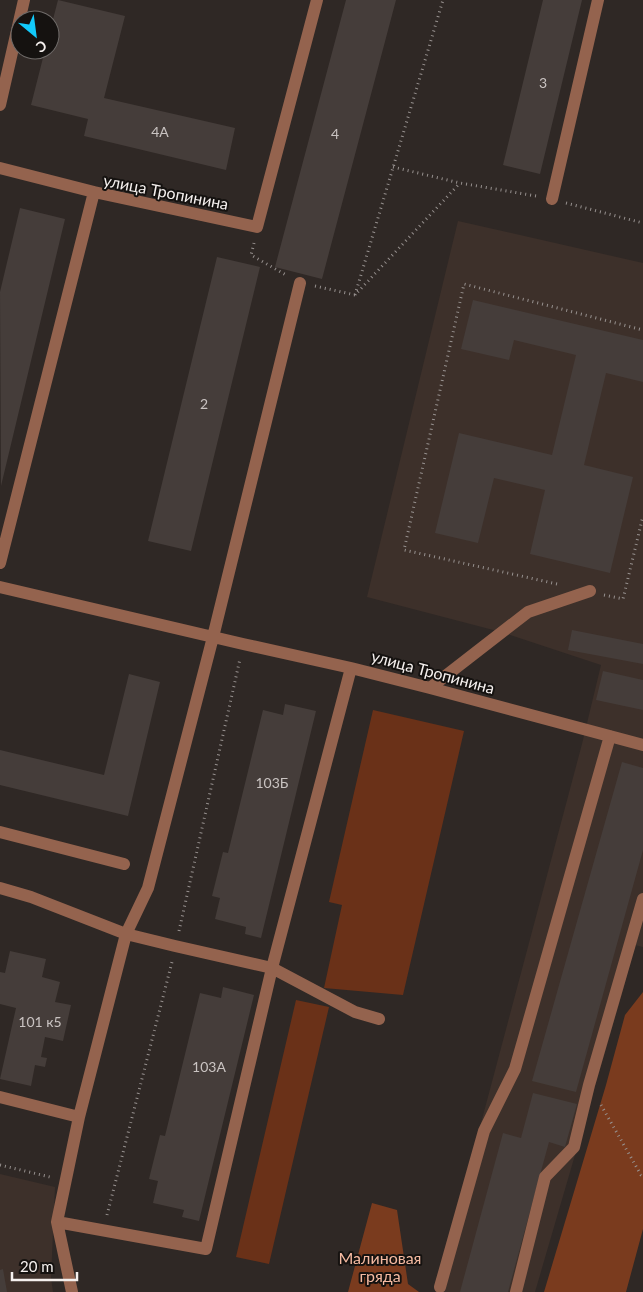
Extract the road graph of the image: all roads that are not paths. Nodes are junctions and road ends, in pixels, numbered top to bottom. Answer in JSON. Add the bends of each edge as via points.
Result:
{"nodes":[{"id":1,"x":24,"y":0,"type":"edge"},
{"id":2,"x":317,"y":0,"type":"edge"},
{"id":3,"x":598,"y":0,"type":"edge"},
{"id":4,"x":0,"y":105,"type":"edge"},
{"id":5,"x":0,"y":168,"type":"edge"},
{"id":6,"x":94,"y":192,"type":"junction"},
{"id":7,"x":552,"y":199,"type":"road end"},
{"id":8,"x":300,"y":283,"type":"road end"},
{"id":9,"x":0,"y":563,"type":"edge"},
{"id":10,"x":0,"y":587,"type":"edge"},
{"id":11,"x":590,"y":591,"type":"road end"},
{"id":12,"x":213,"y":637,"type":"junction"},
{"id":13,"x":351,"y":668,"type":"junction"},
{"id":14,"x":430,"y":688,"type":"junction"},
{"id":15,"x":610,"y":736,"type":"junction"},
{"id":16,"x":643,"y":745,"type":"edge"},
{"id":17,"x":0,"y":832,"type":"edge"},
{"id":18,"x":124,"y":864,"type":"dead end"},
{"id":19,"x":0,"y":888,"type":"edge"},
{"id":20,"x":643,"y":899,"type":"edge"},
{"id":21,"x":126,"y":934,"type":"junction"},
{"id":22,"x":272,"y":968,"type":"junction"},
{"id":23,"x":378,"y":1019,"type":"dead end"},
{"id":24,"x":0,"y":1097,"type":"edge"},
{"id":25,"x":79,"y":1117,"type":"junction"},
{"id":26,"x":58,"y":1222,"type":"junction"},
{"id":27,"x":440,"y":1287,"type":"dead end"},
{"id":28,"x":72,"y":1292,"type":"edge"},
{"id":29,"x":516,"y":1292,"type":"edge"}],
"edges":[{"from":1,"to":4,"type":"street"},
{"from":2,"to":6,"type":"street","name":"улица Тропинина","via":[[257,227]]},
{"from":3,"to":7,"type":"street"},
{"from":5,"to":6,"type":"street"},
{"from":6,"to":9,"type":"street","name":"улица Тропинина"},
{"from":8,"to":12,"type":"street"},
{"from":10,"to":12,"type":"street","name":"улица Тропинина"},
{"from":11,"to":14,"type":"street","via":[[528,612]]},
{"from":12,"to":13,"type":"street","name":"улица Тропинина"},
{"from":12,"to":21,"type":"street","via":[[148,888]]},
{"from":13,"to":14,"type":"street","name":"улица Тропинина"},
{"from":13,"to":22,"type":"street"},
{"from":14,"to":15,"type":"street","name":"улица Тропинина"},
{"from":15,"to":16,"type":"street","name":"улица Тропинина"},
{"from":15,"to":27,"type":"street","via":[[515,1068],[484,1131]]},
{"from":17,"to":18,"type":"street"},
{"from":19,"to":21,"type":"street"},
{"from":20,"to":29,"type":"street","via":[[574,1147],[545,1176]]},
{"from":21,"to":22,"type":"street"},
{"from":21,"to":25,"type":"street"},
{"from":22,"to":23,"type":"street","via":[[355,1012]]},
{"from":22,"to":26,"type":"street","via":[[206,1249]]},
{"from":24,"to":25,"type":"street"},
{"from":25,"to":26,"type":"street"},
{"from":26,"to":28,"type":"street"}]}
